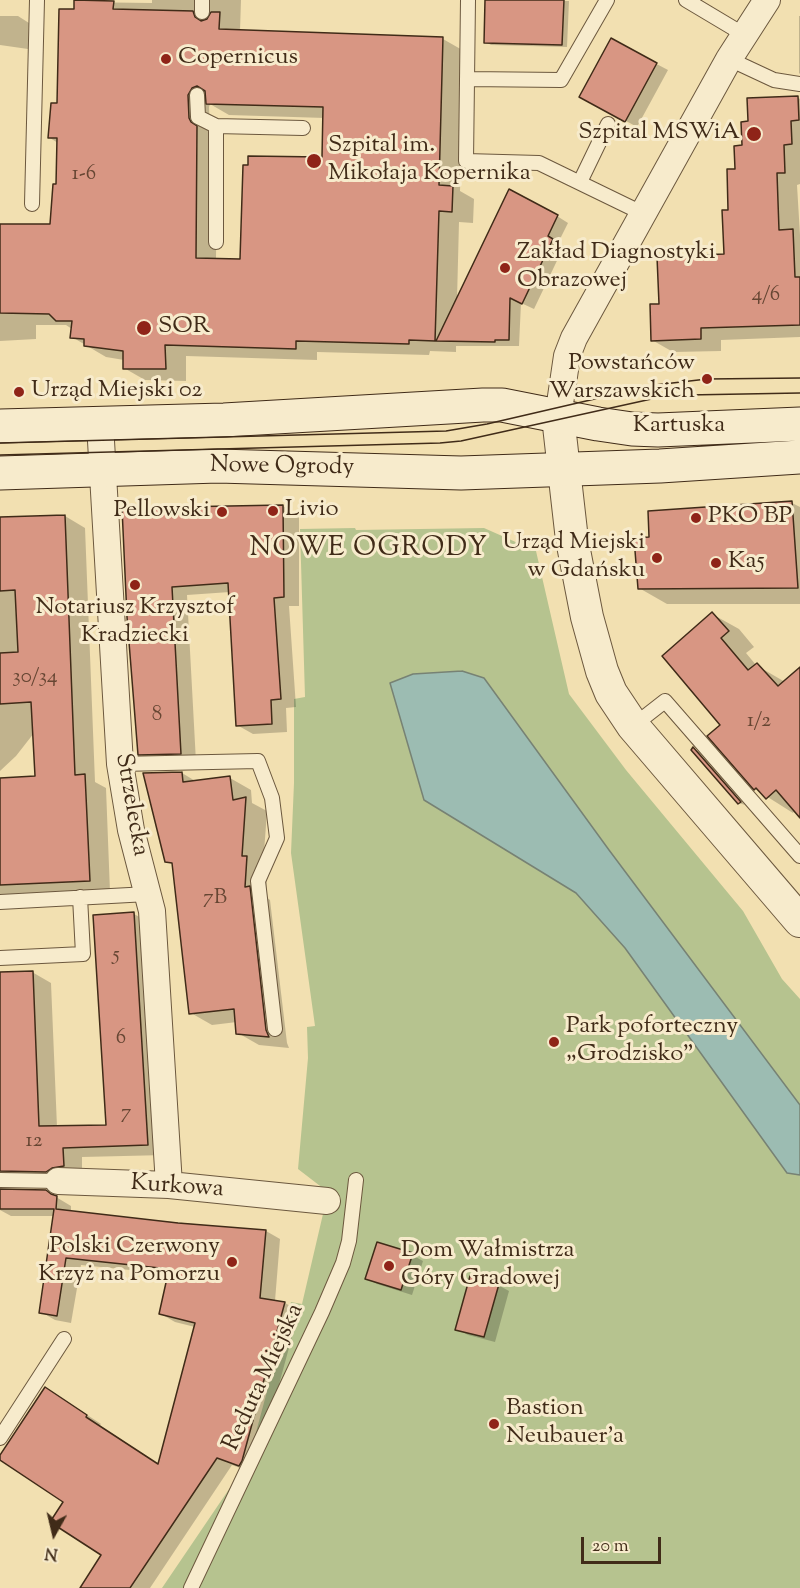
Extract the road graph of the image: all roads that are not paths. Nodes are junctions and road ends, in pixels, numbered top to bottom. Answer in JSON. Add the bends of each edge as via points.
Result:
{"nodes":[{"id":1,"x":37,"y":0,"type":"edge"},
{"id":2,"x":468,"y":0,"type":"edge"},
{"id":3,"x":607,"y":0,"type":"edge"},
{"id":4,"x":686,"y":0,"type":"edge"},
{"id":5,"x":767,"y":0,"type":"edge"},
{"id":6,"x":743,"y":34,"type":"junction"},
{"id":7,"x":729,"y":59,"type":"junction"},
{"id":8,"x":467,"y":79,"type":"junction"},
{"id":9,"x":800,"y":84,"type":"edge"},
{"id":10,"x":197,"y":95,"type":"dead end"},
{"id":11,"x":608,"y":124,"type":"dead end"},
{"id":12,"x":216,"y":126,"type":"junction"},
{"id":13,"x":303,"y":128,"type":"dead end"},
{"id":14,"x":580,"y":182,"type":"junction"},
{"id":15,"x":32,"y":204,"type":"dead end"},
{"id":16,"x":642,"y":213,"type":"junction"},
{"id":17,"x":216,"y":242,"type":"dead end"},
{"id":18,"x":558,"y":417,"type":"junction"},
{"id":19,"x":100,"y":424,"type":"junction"},
{"id":20,"x":800,"y":424,"type":"edge"},
{"id":21,"x":0,"y":426,"type":"edge"},
{"id":22,"x":800,"y":457,"type":"edge"},
{"id":23,"x":564,"y":469,"type":"junction"},
{"id":24,"x":103,"y":470,"type":"junction"},
{"id":25,"x":0,"y":473,"type":"edge"},
{"id":26,"x":633,"y":726,"type":"junction"},
{"id":27,"x":120,"y":764,"type":"junction"},
{"id":28,"x":800,"y":856,"type":"edge"},
{"id":29,"x":148,"y":894,"type":"junction"},
{"id":30,"x":80,"y":897,"type":"junction"},
{"id":31,"x":0,"y":902,"type":"edge"},
{"id":32,"x":800,"y":921,"type":"edge"},
{"id":33,"x":0,"y":958,"type":"edge"},
{"id":34,"x":275,"y":1029,"type":"dead end"},
{"id":35,"x":0,"y":1180,"type":"edge"},
{"id":36,"x":356,"y":1180,"type":"dead end"},
{"id":37,"x":58,"y":1181,"type":"joint"},
{"id":38,"x":169,"y":1185,"type":"junction"},
{"id":39,"x":327,"y":1201,"type":"joint"},
{"id":40,"x":354,"y":1204,"type":"junction"},
{"id":41,"x":64,"y":1339,"type":"dead end"},
{"id":42,"x":0,"y":1438,"type":"edge"},
{"id":43,"x":190,"y":1588,"type":"edge"}],
"edges":[{"from":1,"to":15,"type":"lane"},
{"from":2,"to":8,"type":"lane"},
{"from":3,"to":8,"type":"lane","via":[[561,80]]},
{"from":4,"to":6,"type":"lane"},
{"from":5,"to":6,"type":"street"},
{"from":6,"to":7,"type":"street"},
{"from":7,"to":9,"type":"lane","via":[[774,80]]},
{"from":7,"to":16,"type":"street"},
{"from":8,"to":14,"type":"lane","via":[[466,161],[539,163]]},
{"from":10,"to":12,"type":"lane","via":[[198,117]]},
{"from":11,"to":14,"type":"lane"},
{"from":12,"to":13,"type":"lane"},
{"from":12,"to":17,"type":"lane"},
{"from":14,"to":16,"type":"lane"},
{"from":16,"to":18,"type":"street","via":[[574,338],[567,356]]},
{"from":18,"to":19,"type":"main road","name":"Nowe Ogrody","via":[[502,405],[483,405]]},
{"from":18,"to":20,"type":"main road","name":"Kartuska","via":[[658,430]]},
{"from":18,"to":23,"type":"street"},
{"from":19,"to":21,"type":"main road","name":"Nowe Ogrody"},
{"from":19,"to":24,"type":"street","name":"Strzelecka"},
{"from":22,"to":23,"type":"main road","name":"Kartuska"},
{"from":23,"to":24,"type":"main road","name":"Nowe Ogrody","via":[[461,473],[218,466]]},
{"from":23,"to":26,"type":"street","via":[[572,540],[594,646],[611,693]]},
{"from":24,"to":25,"type":"main road","name":"Nowe Ogrody"},
{"from":24,"to":27,"type":"street","name":"Strzelecka"},
{"from":26,"to":28,"type":"lane","via":[[665,701]]},
{"from":26,"to":32,"type":"street"},
{"from":27,"to":29,"type":"street","name":"Strzelecka","via":[[131,830]]},
{"from":27,"to":34,"type":"lane","via":[[258,761],[272,798],[277,838],[258,881]]},
{"from":29,"to":30,"type":"lane"},
{"from":29,"to":38,"type":"street","name":"Strzelecka"},
{"from":30,"to":31,"type":"lane"},
{"from":30,"to":33,"type":"lane","via":[[83,954]]},
{"from":35,"to":37,"type":"lane","name":"Kurkowa"},
{"from":36,"to":40,"type":"lane","name":"Reduta Miejska"},
{"from":37,"to":38,"type":"street","name":"Kurkowa"},
{"from":38,"to":39,"type":"street","name":"Kurkowa"},
{"from":39,"to":40,"type":"lane","name":"Kurkowa"},
{"from":40,"to":43,"type":"lane","name":"Reduta Miejska","via":[[343,1263],[328,1299]]},
{"from":41,"to":42,"type":"lane"}]}
